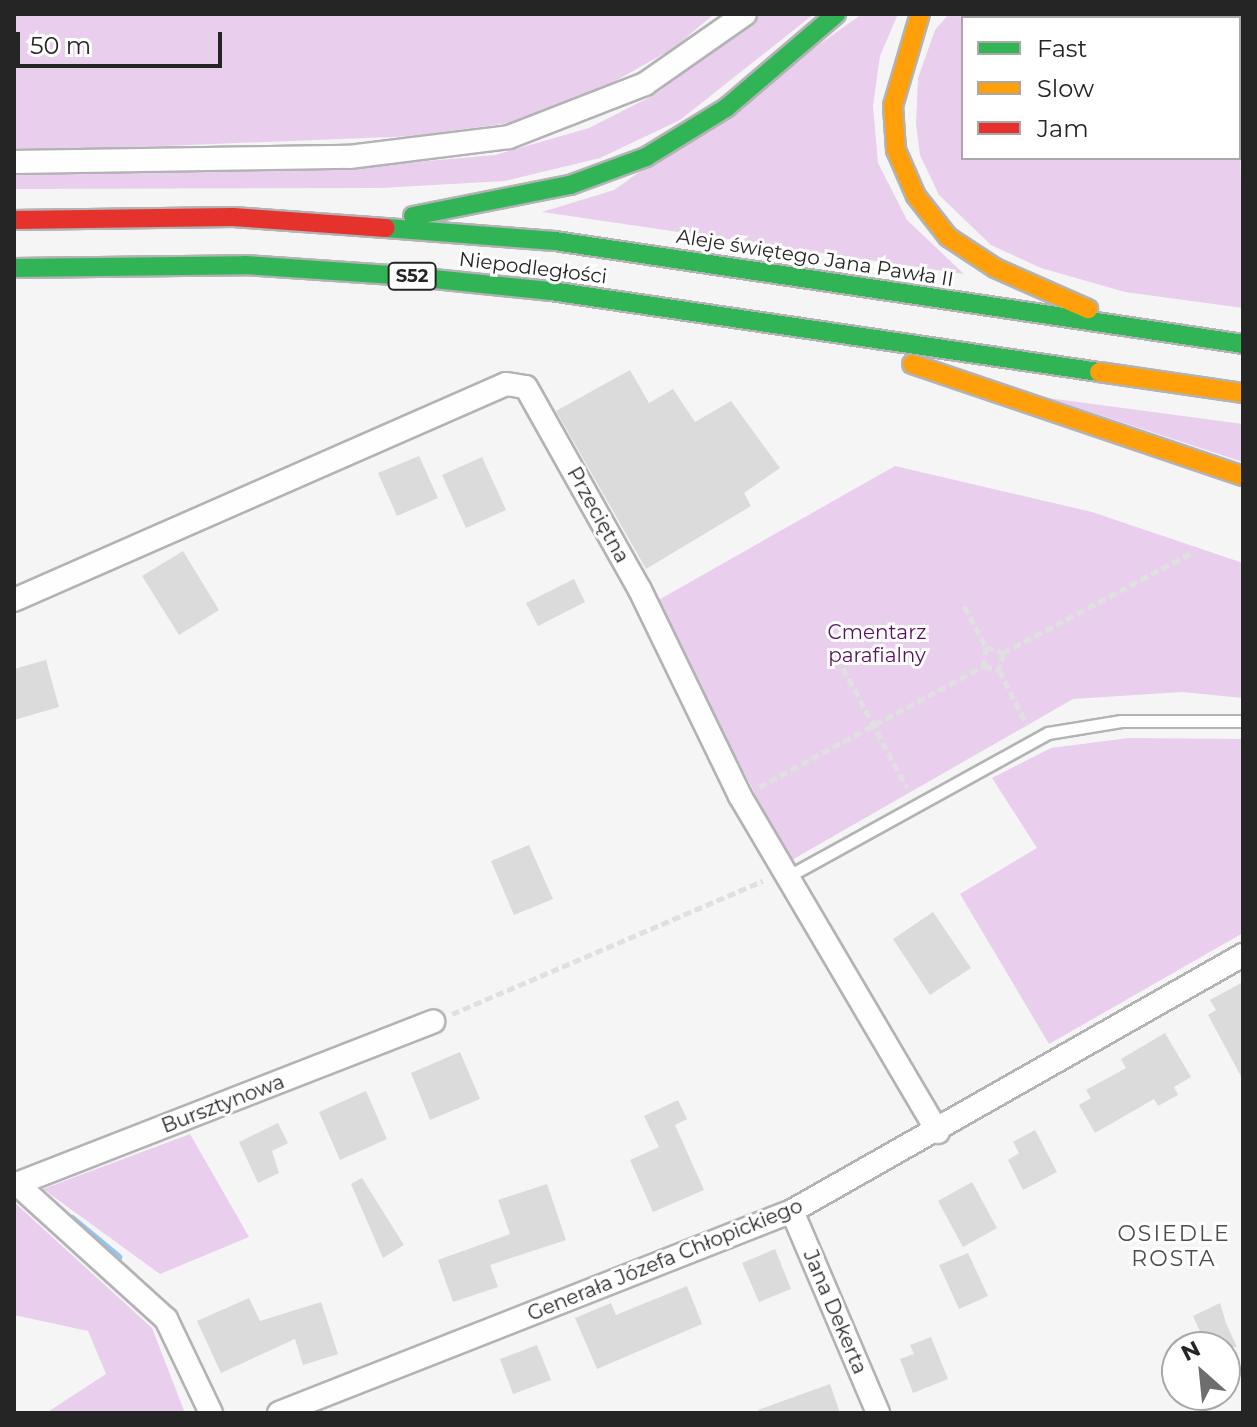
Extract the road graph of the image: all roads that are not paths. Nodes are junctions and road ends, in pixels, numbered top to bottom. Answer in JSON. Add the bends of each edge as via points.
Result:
{"nodes":[{"id":1,"x":745,"y":14,"type":"edge"},
{"id":2,"x":836,"y":14,"type":"edge"},
{"id":3,"x":920,"y":14,"type":"edge"},
{"id":4,"x":14,"y":162,"type":"edge"},
{"id":5,"x":14,"y":220,"type":"edge"},
{"id":6,"x":378,"y":223,"type":"junction"},
{"id":7,"x":14,"y":268,"type":"edge"},
{"id":8,"x":806,"y":328,"type":"junction"},
{"id":9,"x":1139,"y":332,"type":"junction"},
{"id":10,"x":1243,"y":344,"type":"edge"},
{"id":11,"x":1243,"y":393,"type":"edge"},
{"id":12,"x":1243,"y":476,"type":"edge"},
{"id":13,"x":14,"y":600,"type":"edge"},
{"id":14,"x":1243,"y":721,"type":"edge"},
{"id":15,"x":787,"y":878,"type":"junction"},
{"id":16,"x":1243,"y":955,"type":"edge"},
{"id":17,"x":433,"y":1022,"type":"road end"},
{"id":18,"x":938,"y":1132,"type":"junction"},
{"id":19,"x":16,"y":1185,"type":"edge"},
{"id":20,"x":792,"y":1211,"type":"junction"},
{"id":21,"x":211,"y":1413,"type":"edge"},
{"id":22,"x":279,"y":1413,"type":"edge"},
{"id":23,"x":878,"y":1413,"type":"edge"}],
"edges":[{"from":1,"to":4,"type":"street","via":[[645,84],[509,137],[349,157]]},
{"from":2,"to":6,"type":"highway","via":[[726,108],[646,157],[570,185]]},
{"from":3,"to":9,"type":"highway","via":[[893,106],[896,150],[916,196],[948,237],[995,268]]},
{"from":5,"to":6,"type":"highway","via":[[133,215]]},
{"from":6,"to":9,"type":"highway","name":"Aleje świętego Jana Pawła II","via":[[764,270]]},
{"from":7,"to":8,"type":"highway","name":"Niepodległości","number":"S52","via":[[245,265],[405,276]]},
{"from":8,"to":11,"type":"highway","number":"S52"},
{"from":8,"to":12,"type":"highway"},
{"from":9,"to":10,"type":"highway","name":"Aleje świętego Jana Pawła II"},
{"from":13,"to":15,"type":"street","name":"Przeciętna","via":[[506,384],[526,387],[640,590],[684,687]]},
{"from":14,"to":15,"type":"lane","via":[[1121,721],[1048,733]]},
{"from":15,"to":18,"type":"street","name":"Przeciętna"},
{"from":16,"to":18,"type":"street","name":"Generała Józefa Chłopickiego"},
{"from":17,"to":19,"type":"street","name":"Bursztynowa"},
{"from":18,"to":20,"type":"street","name":"Generała Józefa Chłopickiego"},
{"from":19,"to":21,"type":"street","via":[[166,1319]]},
{"from":20,"to":22,"type":"street","name":"Generała Józefa Chłopickiego"},
{"from":20,"to":23,"type":"street","name":"Jana Dekerta"}]}
